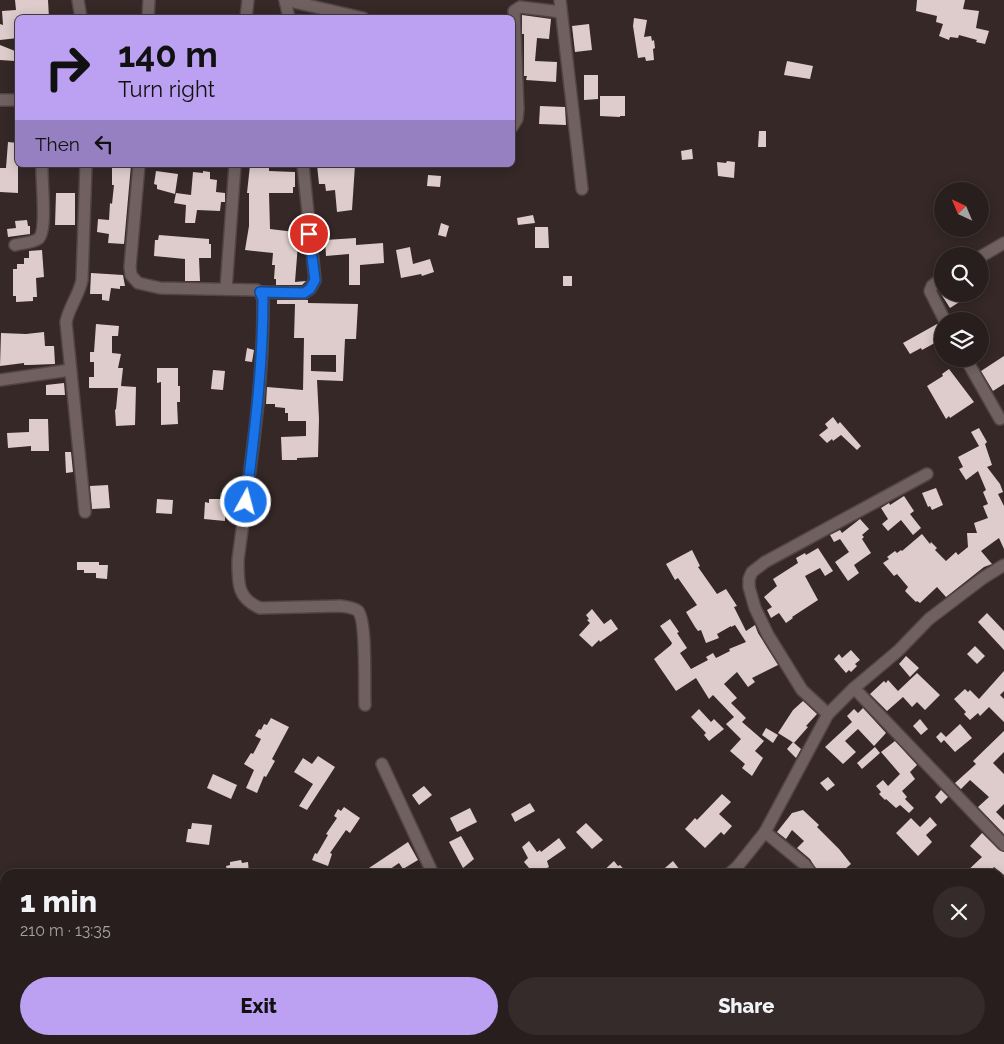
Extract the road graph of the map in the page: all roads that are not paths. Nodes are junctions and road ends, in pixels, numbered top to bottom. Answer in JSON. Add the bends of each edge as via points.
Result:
{"nodes":[{"id":1,"x":78,"y":0,"type":"edge"},
{"id":2,"x":149,"y":0,"type":"edge"},
{"id":3,"x":248,"y":0,"type":"edge"},
{"id":4,"x":285,"y":0,"type":"edge"},
{"id":5,"x":560,"y":0,"type":"edge"},
{"id":6,"x":561,"y":12,"type":"junction"},
{"id":7,"x":80,"y":15,"type":"edge"},
{"id":8,"x":148,"y":15,"type":"edge"},
{"id":9,"x":246,"y":15,"type":"edge"},
{"id":10,"x":288,"y":15,"type":"edge"},
{"id":11,"x":350,"y":15,"type":"edge"},
{"id":12,"x":514,"y":15,"type":"edge"},
{"id":13,"x":515,"y":36,"type":"edge"},
{"id":14,"x":0,"y":100,"type":"edge"},
{"id":15,"x":15,"y":100,"type":"edge"},
{"id":16,"x":515,"y":122,"type":"edge"},
{"id":17,"x":42,"y":167,"type":"edge"},
{"id":18,"x":86,"y":167,"type":"edge"},
{"id":19,"x":139,"y":167,"type":"edge"},
{"id":20,"x":235,"y":167,"type":"edge"},
{"id":21,"x":303,"y":167,"type":"edge"},
{"id":22,"x":582,"y":189,"type":"dead end"},
{"id":23,"x":1004,"y":243,"type":"edge"},
{"id":24,"x":15,"y":245,"type":"dead end"},
{"id":25,"x":989,"y":252,"type":"edge"},
{"id":26,"x":934,"y":284,"type":"edge"},
{"id":27,"x":226,"y":289,"type":"junction"},
{"id":28,"x":260,"y":292,"type":"junction"},
{"id":29,"x":934,"y":299,"type":"edge"},
{"id":30,"x":971,"y":367,"type":"edge"},
{"id":31,"x":70,"y":370,"type":"junction"},
{"id":32,"x":0,"y":380,"type":"edge"},
{"id":33,"x":1000,"y":419,"type":"dead end"},
{"id":34,"x":927,"y":474,"type":"dead end"},
{"id":35,"x":85,"y":512,"type":"dead end"},
{"id":36,"x":1004,"y":565,"type":"edge"},
{"id":37,"x":854,"y":688,"type":"junction"},
{"id":38,"x":365,"y":705,"type":"dead end"},
{"id":39,"x":828,"y":714,"type":"junction"},
{"id":40,"x":382,"y":764,"type":"dead end"},
{"id":41,"x":765,"y":832,"type":"junction"},
{"id":42,"x":1004,"y":844,"type":"edge"},
{"id":43,"x":432,"y":869,"type":"edge"},
{"id":44,"x":734,"y":869,"type":"edge"},
{"id":45,"x":808,"y":869,"type":"edge"}],
"edges":[{"from":1,"to":7,"type":"street"},
{"from":2,"to":8,"type":"street"},
{"from":3,"to":9,"type":"street"},
{"from":4,"to":10,"type":"street"},
{"from":4,"to":11,"type":"street"},
{"from":5,"to":6,"type":"street"},
{"from":6,"to":12,"type":"street","via":[[520,7]]},
{"from":6,"to":22,"type":"street"},
{"from":13,"to":16,"type":"street","via":[[518,109]]},
{"from":14,"to":15,"type":"street"},
{"from":17,"to":24,"type":"street","via":[[41,236]]},
{"from":18,"to":31,"type":"street","via":[[82,280],[66,322]]},
{"from":19,"to":27,"type":"street","via":[[130,267],[134,278],[138,283],[160,288]]},
{"from":20,"to":27,"type":"street"},
{"from":21,"to":28,"type":"street","via":[[315,280],[304,293]]},
{"from":23,"to":25,"type":"street"},
{"from":26,"to":29,"type":"street","via":[[930,291]]},
{"from":27,"to":28,"type":"street"},
{"from":28,"to":38,"type":"street","via":[[263,299],[262,353],[238,560],[240,590],[244,599],[260,608],[340,606],[351,607],[358,612],[362,618],[364,639]]},
{"from":30,"to":33,"type":"street"},
{"from":31,"to":32,"type":"street"},
{"from":31,"to":35,"type":"street"},
{"from":34,"to":39,"type":"street","via":[[764,562],[749,579],[755,608],[768,635],[802,690]]},
{"from":36,"to":37,"type":"street","via":[[929,619],[898,651]]},
{"from":37,"to":39,"type":"street"},
{"from":37,"to":42,"type":"street"},
{"from":39,"to":41,"type":"street"},
{"from":40,"to":43,"type":"street"},
{"from":41,"to":44,"type":"street"},
{"from":41,"to":45,"type":"street"}]}
